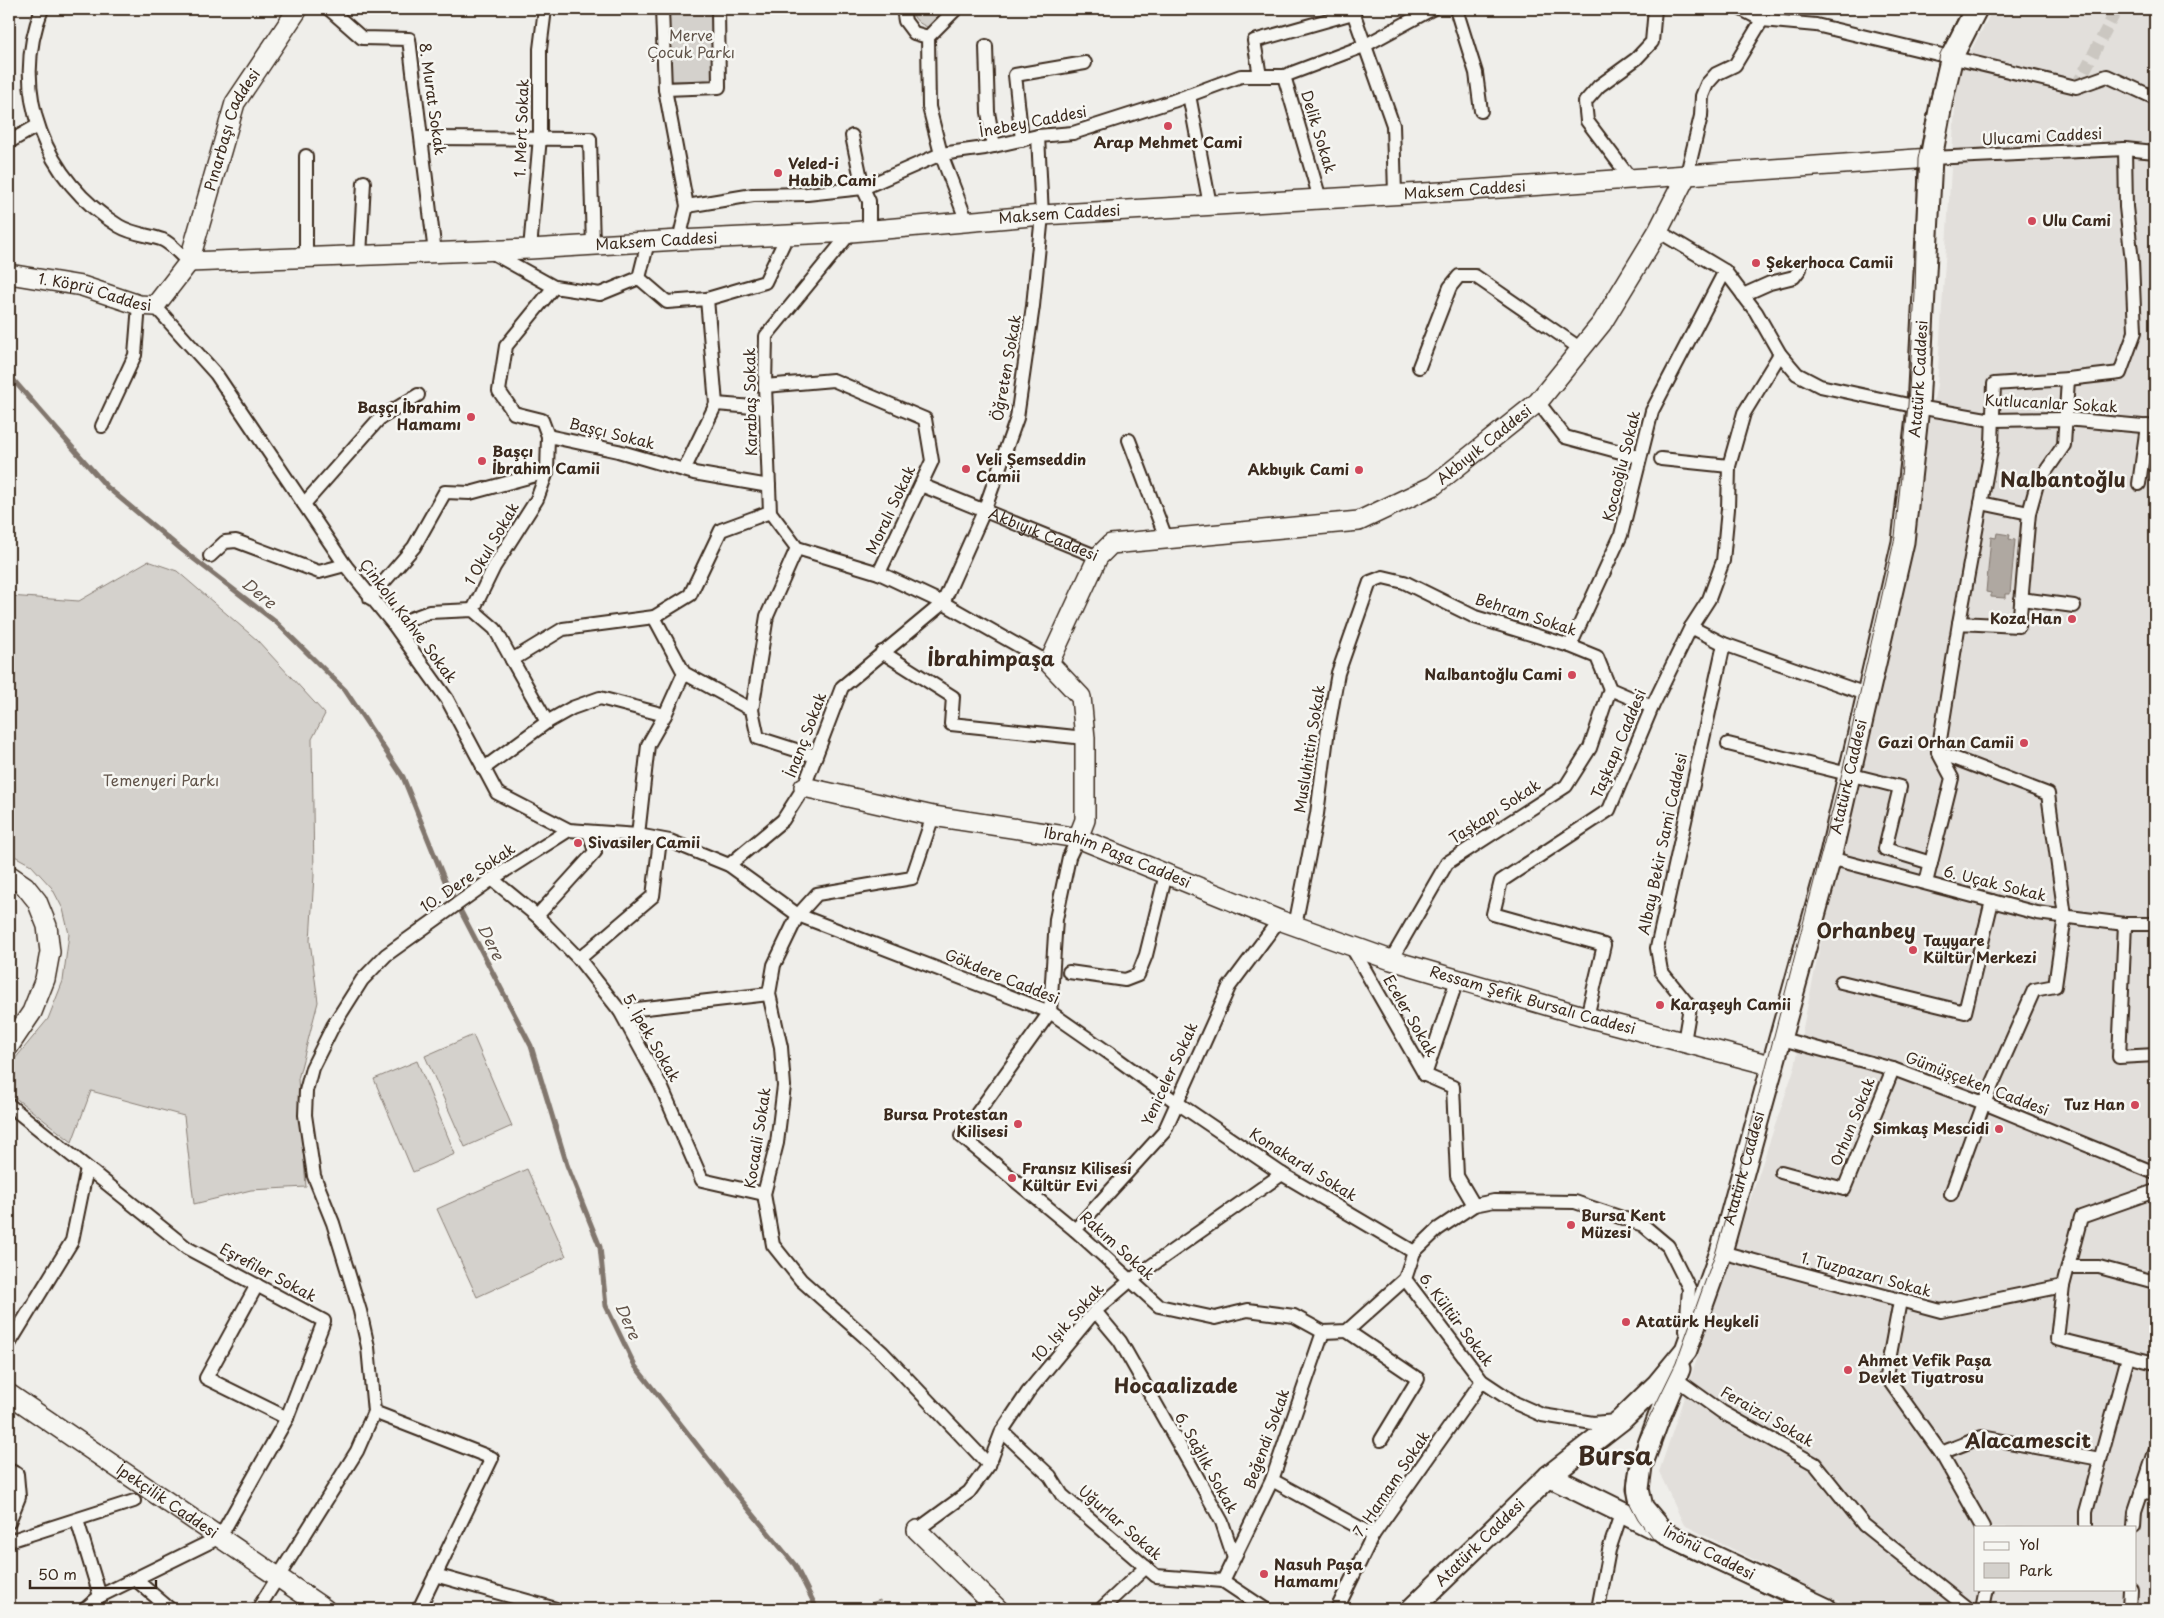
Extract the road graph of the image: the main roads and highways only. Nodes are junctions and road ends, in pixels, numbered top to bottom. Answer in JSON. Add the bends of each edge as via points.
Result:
{"nodes":[{"id":1,"x":298,"y":9,"type":"edge"},
{"id":2,"x":1976,"y":9,"type":"edge"},
{"id":3,"x":1931,"y":158,"type":"junction"},
{"id":4,"x":1687,"y":174,"type":"junction"},
{"id":5,"x":189,"y":262,"type":"junction"},
{"id":6,"x":9,"y":274,"type":"edge"},
{"id":7,"x":804,"y":787,"type":"road end"},
{"id":8,"x":1078,"y":838,"type":"junction"},
{"id":9,"x":9,"y":875,"type":"edge"},
{"id":10,"x":1287,"y":923,"type":"joint"},
{"id":11,"x":9,"y":1046,"type":"edge"},
{"id":12,"x":1774,"y":1066,"type":"junction"},
{"id":13,"x":1686,"y":1350,"type":"junction"},
{"id":14,"x":9,"y":1394,"type":"edge"},
{"id":15,"x":1549,"y":1476,"type":"junction"},
{"id":16,"x":916,"y":1530,"type":"road end"},
{"id":17,"x":1664,"y":1534,"type":"junction"},
{"id":18,"x":325,"y":1609,"type":"edge"},
{"id":19,"x":998,"y":1609,"type":"edge"},
{"id":20,"x":1412,"y":1609,"type":"edge"},
{"id":21,"x":1826,"y":1609,"type":"edge"}],
"edges":[{"from":1,"to":5,"type":"main road","name":"Pınarbaşı Caddesi","via":[[235,103]]},
{"from":2,"to":3,"type":"main road","name":"Atatürk Caddesi","via":[[1952,56]]},
{"from":3,"to":4,"type":"main road","name":"Maksem Caddesi"},
{"from":3,"to":12,"type":"main road","name":"Atatürk Caddesi","via":[[1918,407],[1903,542],[1830,858]]},
{"from":4,"to":5,"type":"main road","name":"Maksem Caddesi","via":[[1042,215],[860,232]]},
{"from":4,"to":8,"type":"main road","name":"Akbıyık Caddesi","via":[[1658,231],[1602,323],[1538,402],[1433,486],[1359,521],[1111,544],[1098,557],[1049,663],[1081,698],[1085,738],[1085,820]]},
{"from":5,"to":6,"type":"main road","name":"1. Köprü Caddesi","via":[[147,306],[82,286]]},
{"from":7,"to":8,"type":"main road","name":"İbrahim Paşa Caddesi","via":[[933,816]]},
{"from":8,"to":10,"type":"main road","name":"İbrahim Paşa Caddesi"},
{"from":9,"to":11,"type":"main road","via":[[38,901],[47,926],[50,952],[32,1012]]},
{"from":10,"to":12,"type":"main road","name":"Ressam Şefik Bursalı Caddesi","via":[[1457,980]]},
{"from":12,"to":13,"type":"main road","name":"Atatürk Caddesi","via":[[1721,1252]]},
{"from":13,"to":15,"type":"main road","name":"Atatürk Caddesi","via":[[1646,1398]]},
{"from":13,"to":17,"type":"main road","name":"İnönü Caddesi","via":[[1638,1478],[1642,1507]]},
{"from":14,"to":18,"type":"main road","name":"İpekçilik Caddesi"},
{"from":15,"to":17,"type":"main road","via":[[1622,1510]]},
{"from":15,"to":20,"type":"main road","name":"Atatürk Caddesi"},
{"from":16,"to":19,"type":"main road"},
{"from":17,"to":21,"type":"main road","name":"İnönü Caddesi"}]}
